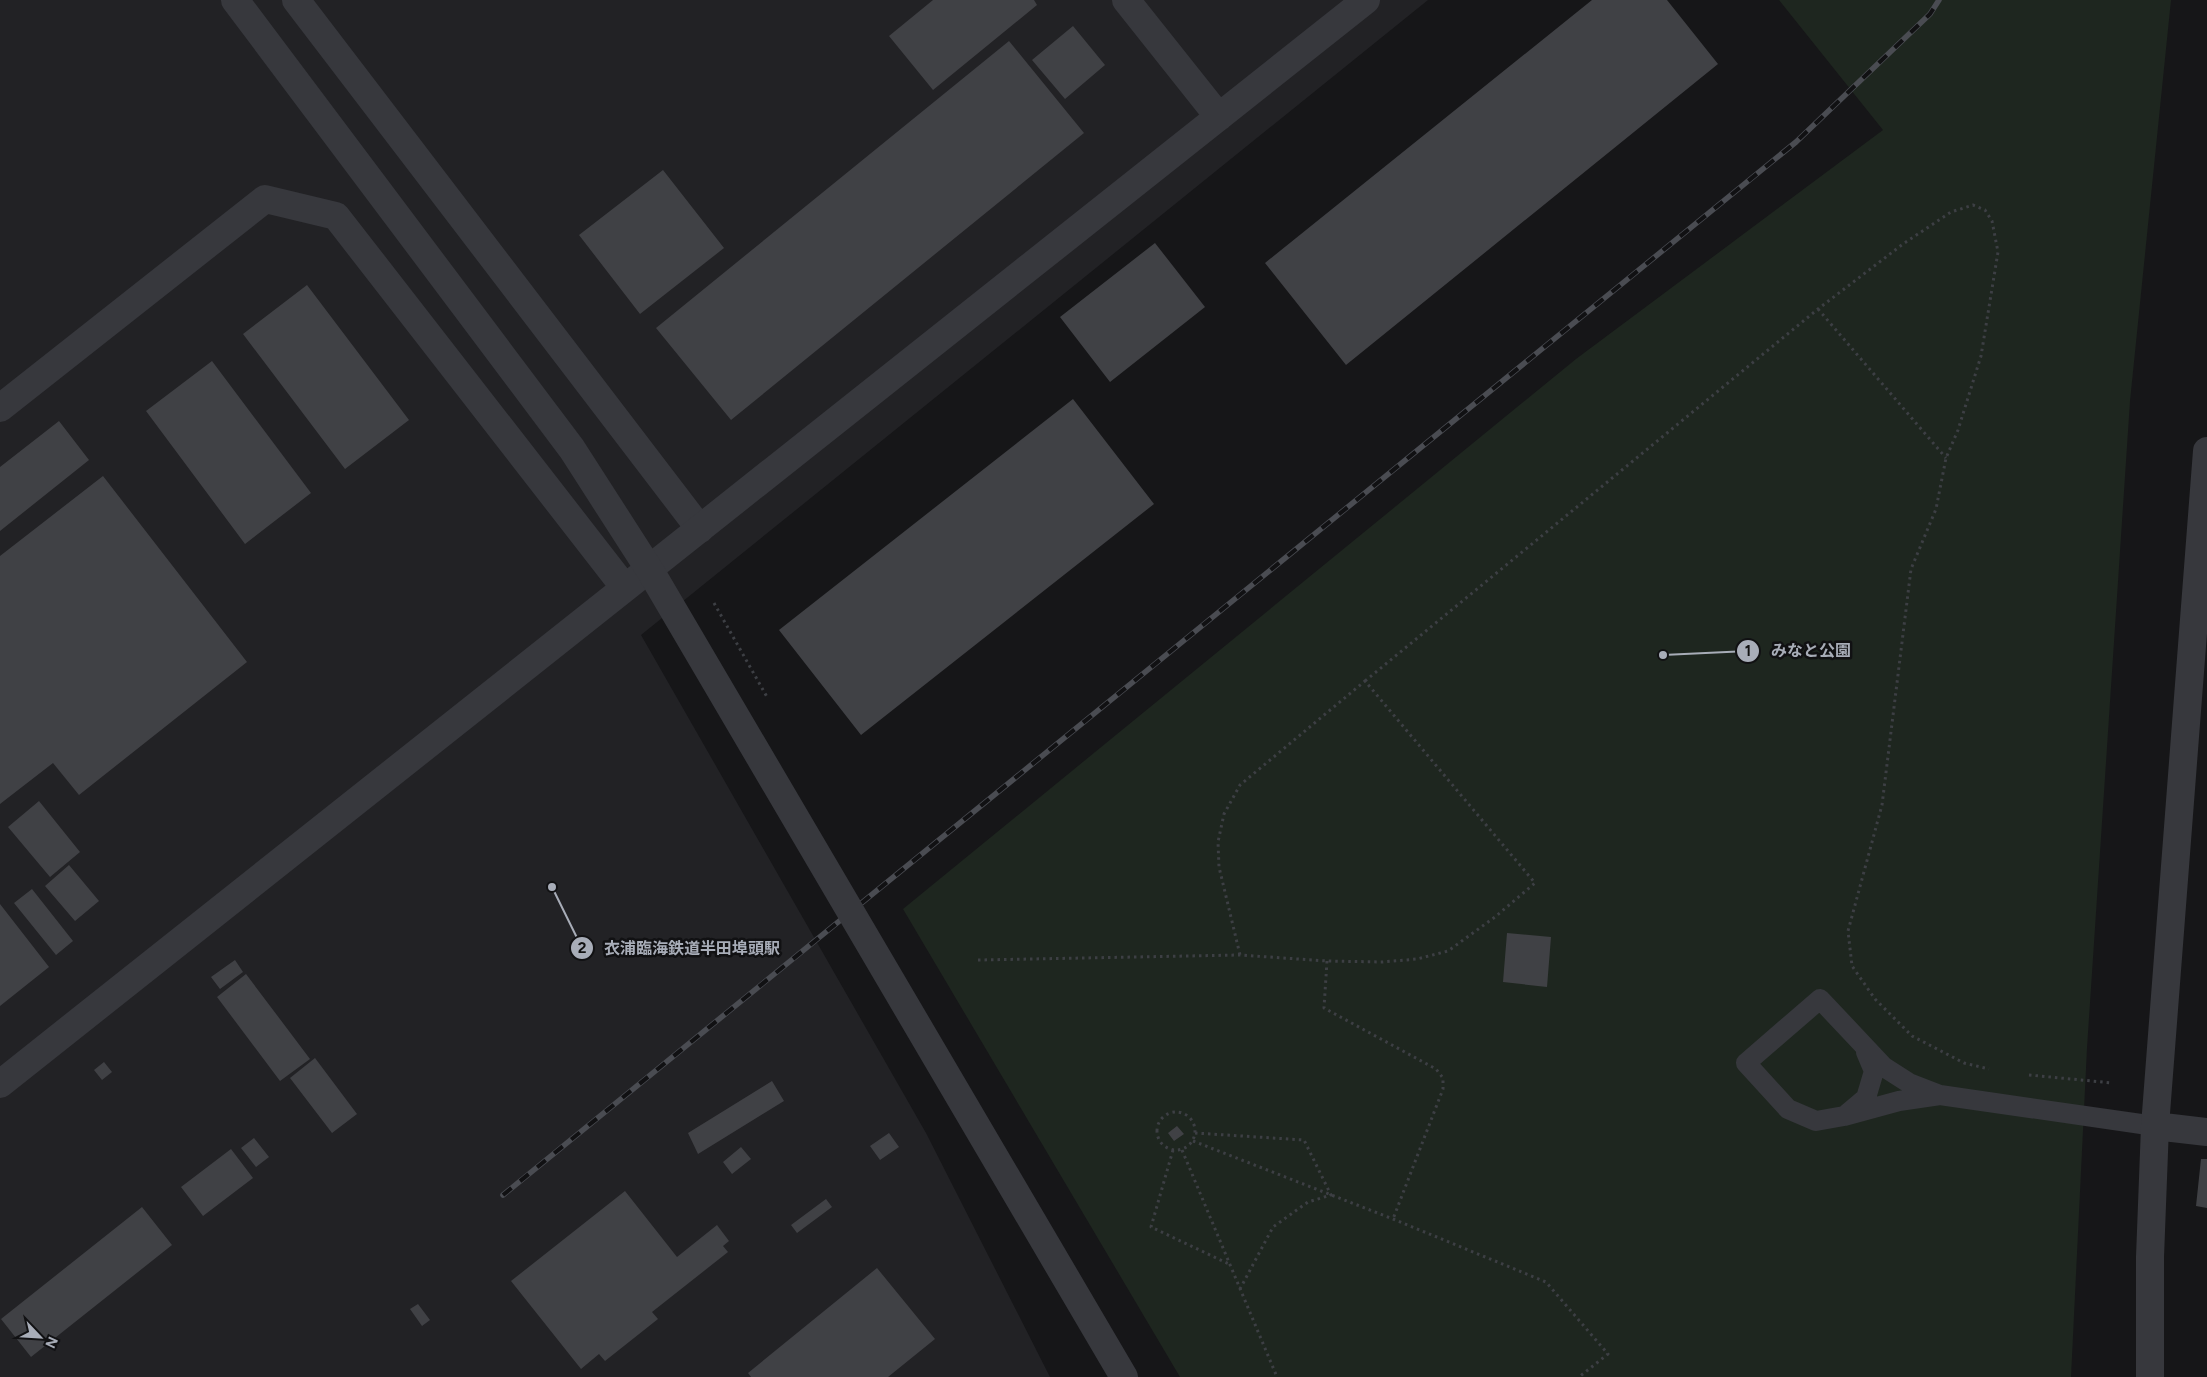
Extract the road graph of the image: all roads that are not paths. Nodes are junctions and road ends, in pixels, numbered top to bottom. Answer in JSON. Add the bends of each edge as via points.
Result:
{"nodes":[{"id":1,"x":235,"y":0,"type":"edge"},
{"id":2,"x":296,"y":0,"type":"edge"},
{"id":3,"x":1126,"y":0,"type":"edge"},
{"id":4,"x":1366,"y":0,"type":"edge"},
{"id":5,"x":1219,"y":116,"type":"junction"},
{"id":6,"x":0,"y":408,"type":"edge"},
{"id":7,"x":2207,"y":451,"type":"edge"},
{"id":8,"x":2206,"y":486,"type":"edge"},
{"id":9,"x":700,"y":529,"type":"junction"},
{"id":10,"x":625,"y":588,"type":"junction"},
{"id":11,"x":1863,"y":1046,"type":"junction"},
{"id":12,"x":0,"y":1084,"type":"edge"},
{"id":13,"x":1940,"y":1094,"type":"junction"},
{"id":14,"x":1844,"y":1116,"type":"junction"},
{"id":15,"x":2155,"y":1126,"type":"junction"},
{"id":16,"x":2207,"y":1132,"type":"edge"},
{"id":17,"x":1124,"y":1377,"type":"edge"},
{"id":18,"x":2150,"y":1377,"type":"edge"}],
"edges":[{"from":1,"to":17,"type":"street","bridge":true,"via":[[578,457],[651,572]]},
{"from":2,"to":9,"type":"street"},
{"from":3,"to":5,"type":"street"},
{"from":4,"to":5,"type":"street"},
{"from":5,"to":9,"type":"street"},
{"from":6,"to":10,"type":"street","via":[[266,199],[336,216]]},
{"from":7,"to":8,"type":"street"},
{"from":8,"to":15,"type":"street"},
{"from":9,"to":10,"type":"street"},
{"from":10,"to":12,"type":"street"},
{"from":11,"to":13,"type":"lane","via":[[1884,1067],[1910,1083]]},
{"from":11,"to":14,"type":"lane","via":[[1874,1072],[1866,1098]]},
{"from":11,"to":14,"type":"lane","via":[[1820,998],[1746,1064],[1788,1109],[1816,1121]]},
{"from":13,"to":14,"type":"lane"},
{"from":13,"to":15,"type":"lane"},
{"from":15,"to":16,"type":"street"},
{"from":15,"to":18,"type":"street"}]}
